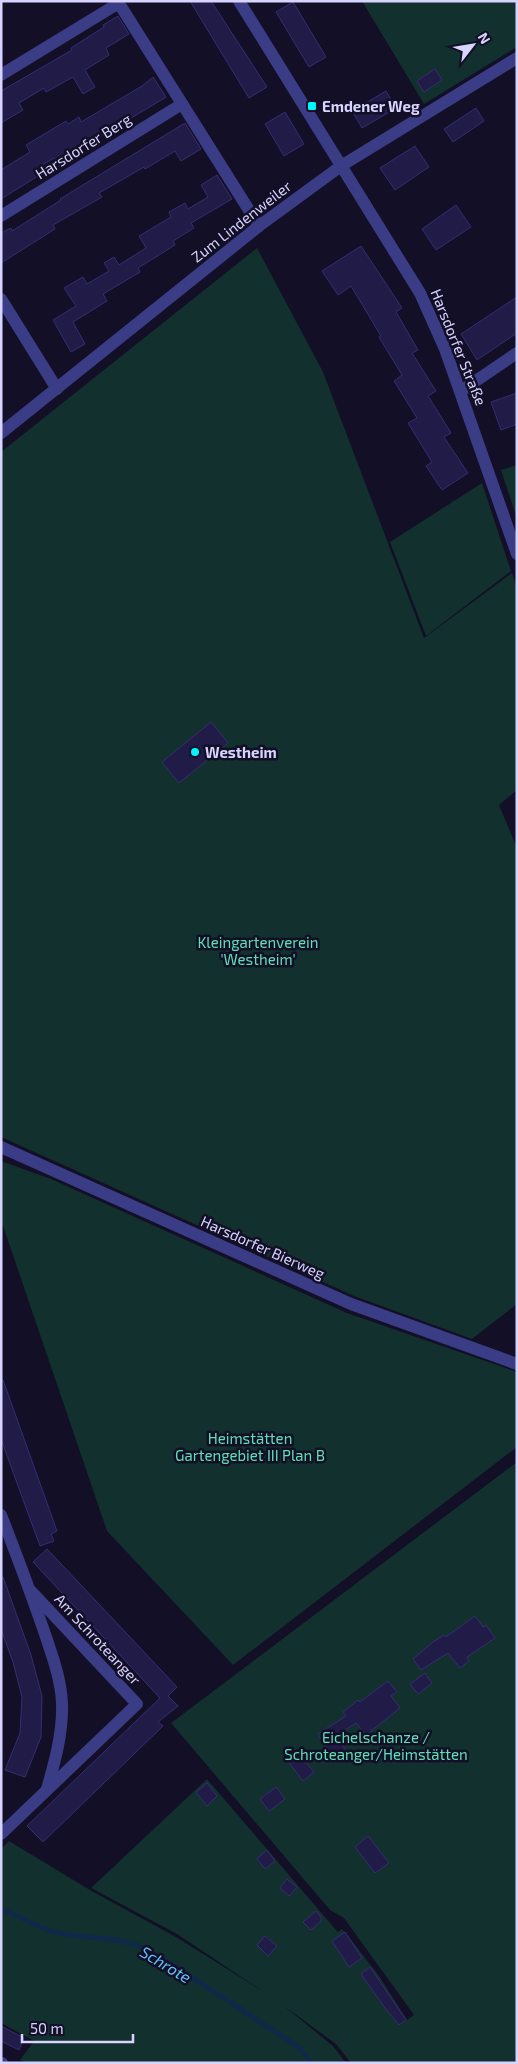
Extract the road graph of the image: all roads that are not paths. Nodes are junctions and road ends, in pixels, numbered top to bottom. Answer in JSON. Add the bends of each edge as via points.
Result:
{"nodes":[{"id":1,"x":239,"y":1,"type":"edge"},
{"id":2,"x":517,"y":58,"type":"edge"},
{"id":3,"x":1,"y":75,"type":"edge"},
{"id":4,"x":182,"y":104,"type":"junction"},
{"id":5,"x":341,"y":166,"type":"junction"},
{"id":6,"x":1,"y":216,"type":"edge"},
{"id":7,"x":259,"y":226,"type":"junction"},
{"id":8,"x":3,"y":306,"type":"edge"},
{"id":9,"x":517,"y":353,"type":"edge"},
{"id":10,"x":57,"y":388,"type":"junction"},
{"id":11,"x":461,"y":391,"type":"junction"},
{"id":12,"x":1,"y":433,"type":"edge"},
{"id":13,"x":517,"y":554,"type":"edge"},
{"id":14,"x":1,"y":1147,"type":"edge"},
{"id":15,"x":517,"y":1364,"type":"edge"},
{"id":16,"x":1,"y":1515,"type":"edge"},
{"id":17,"x":31,"y":1591,"type":"junction"},
{"id":18,"x":46,"y":1791,"type":"junction"},
{"id":19,"x":1,"y":1834,"type":"edge"}],
"edges":[{"from":1,"to":5,"type":"street"},
{"from":2,"to":5,"type":"street","name":"Zum Lindenweiler"},
{"from":3,"to":4,"type":"street","via":[[120,5]]},
{"from":4,"to":6,"type":"street","name":"Harsdorfer Berg"},
{"from":4,"to":7,"type":"street"},
{"from":5,"to":7,"type":"street","name":"Zum Lindenweiler"},
{"from":5,"to":11,"type":"street","name":"Harsdorfer Straße","via":[[412,277]]},
{"from":7,"to":10,"type":"street","name":"Zum Lindenweiler"},
{"from":8,"to":10,"type":"street"},
{"from":9,"to":11,"type":"street"},
{"from":10,"to":12,"type":"street","name":"Zum Lindenweiler"},
{"from":11,"to":13,"type":"street","name":"Harsdorfer Straße"},
{"from":14,"to":15,"type":"street","name":"Harsdorfer Bierweg","via":[[351,1304]]},
{"from":16,"to":17,"type":"street","name":"Am Schroteanger"},
{"from":17,"to":18,"type":"street","name":"Am Schroteanger","via":[[56,1670],[62,1701],[59,1743]]},
{"from":17,"to":18,"type":"street","name":"Am Schroteanger","via":[[138,1704]]},
{"from":18,"to":19,"type":"street","name":"Am Schroteanger"}]}
